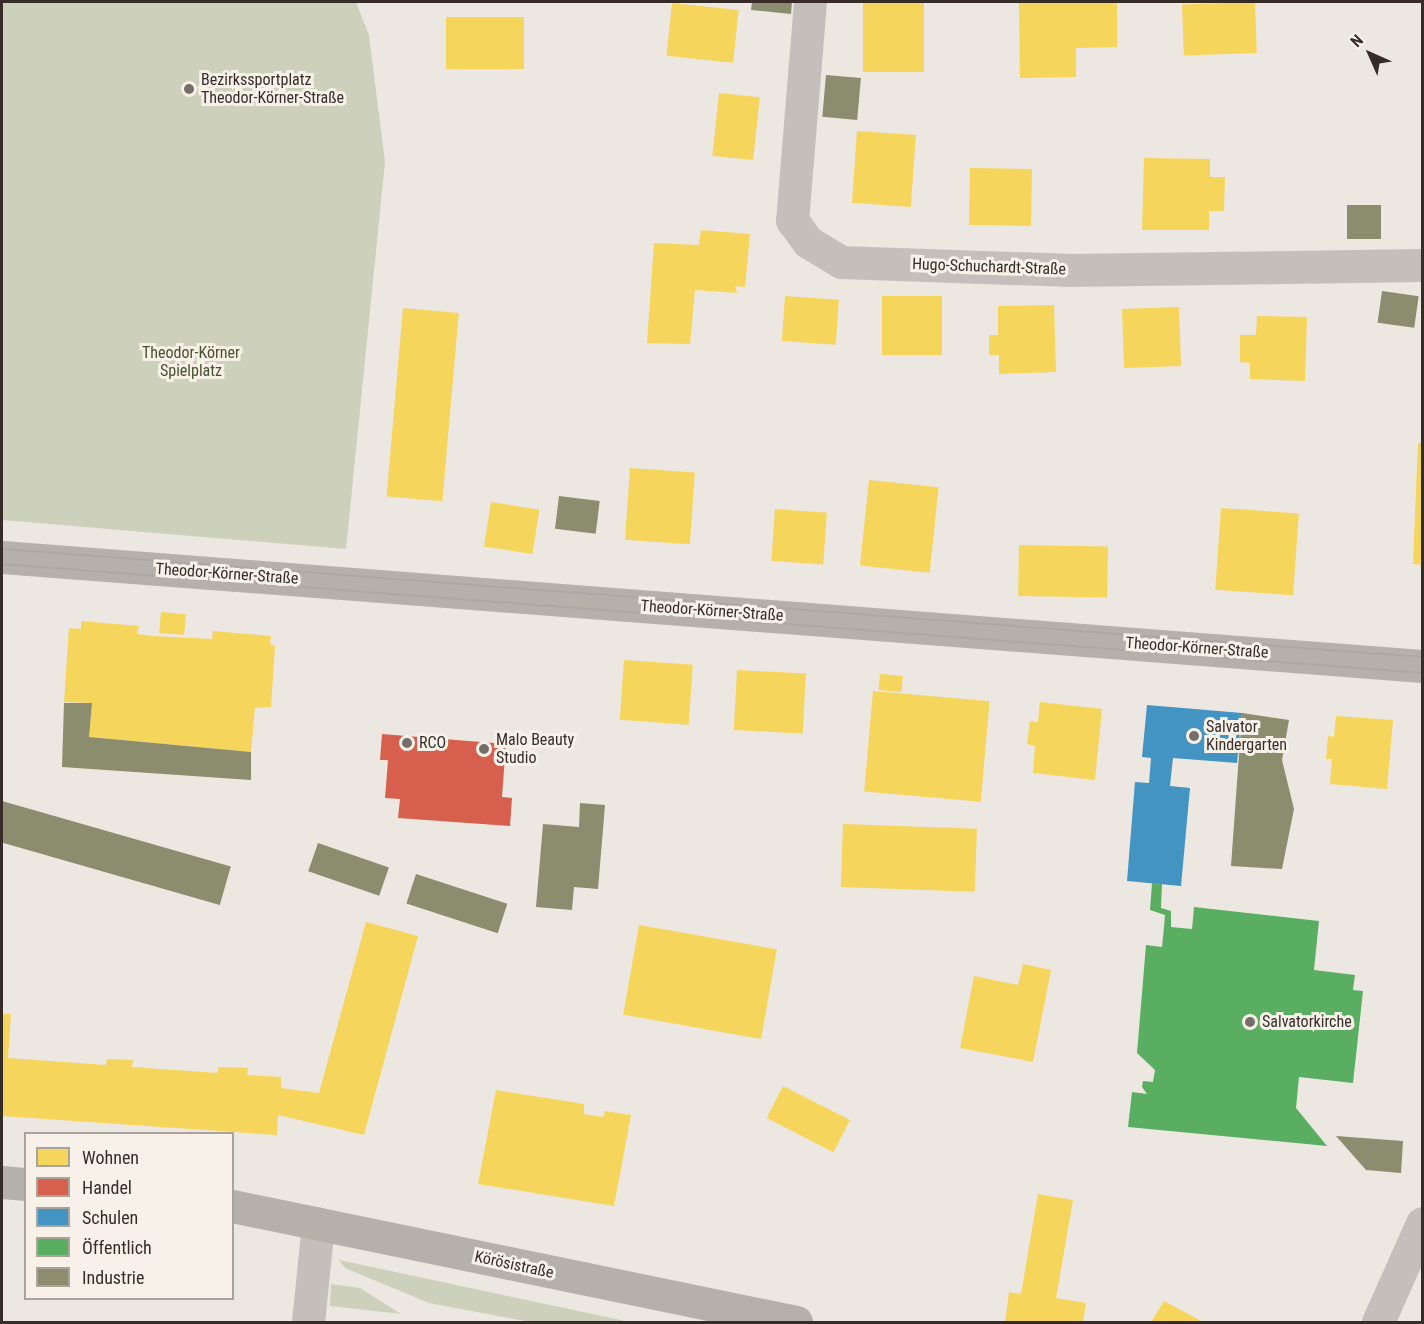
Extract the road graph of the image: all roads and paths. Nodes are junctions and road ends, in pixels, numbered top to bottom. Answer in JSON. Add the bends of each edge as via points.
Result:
{"nodes":[{"id":1,"x":810,"y":2,"type":"edge"},
{"id":2,"x":1422,"y":266,"type":"edge"},
{"id":3,"x":2,"y":557,"type":"edge"},
{"id":4,"x":1422,"y":666,"type":"edge"},
{"id":5,"x":2,"y":1182,"type":"edge"},
{"id":6,"x":24,"y":1184,"type":"edge"},
{"id":7,"x":234,"y":1206,"type":"edge"},
{"id":8,"x":1422,"y":1223,"type":"edge"},
{"id":9,"x":318,"y":1224,"type":"junction"},
{"id":10,"x":308,"y":1323,"type":"edge"},
{"id":11,"x":796,"y":1323,"type":"edge"},
{"id":12,"x":1378,"y":1323,"type":"edge"}],
"edges":[{"from":1,"to":2,"type":"street","name":"Hugo-Schuchardt-Straße","via":[[792,220],[808,242],[841,262],[1066,270]]},
{"from":3,"to":4,"type":"main road","name":"Theodor-Körner-Straße"},
{"from":5,"to":6,"type":"main road"},
{"from":7,"to":9,"type":"main road","name":"Körösistraße"},
{"from":8,"to":12,"type":"street"},
{"from":9,"to":10,"type":"street"},
{"from":9,"to":11,"type":"main road","name":"Körösistraße"}]}
